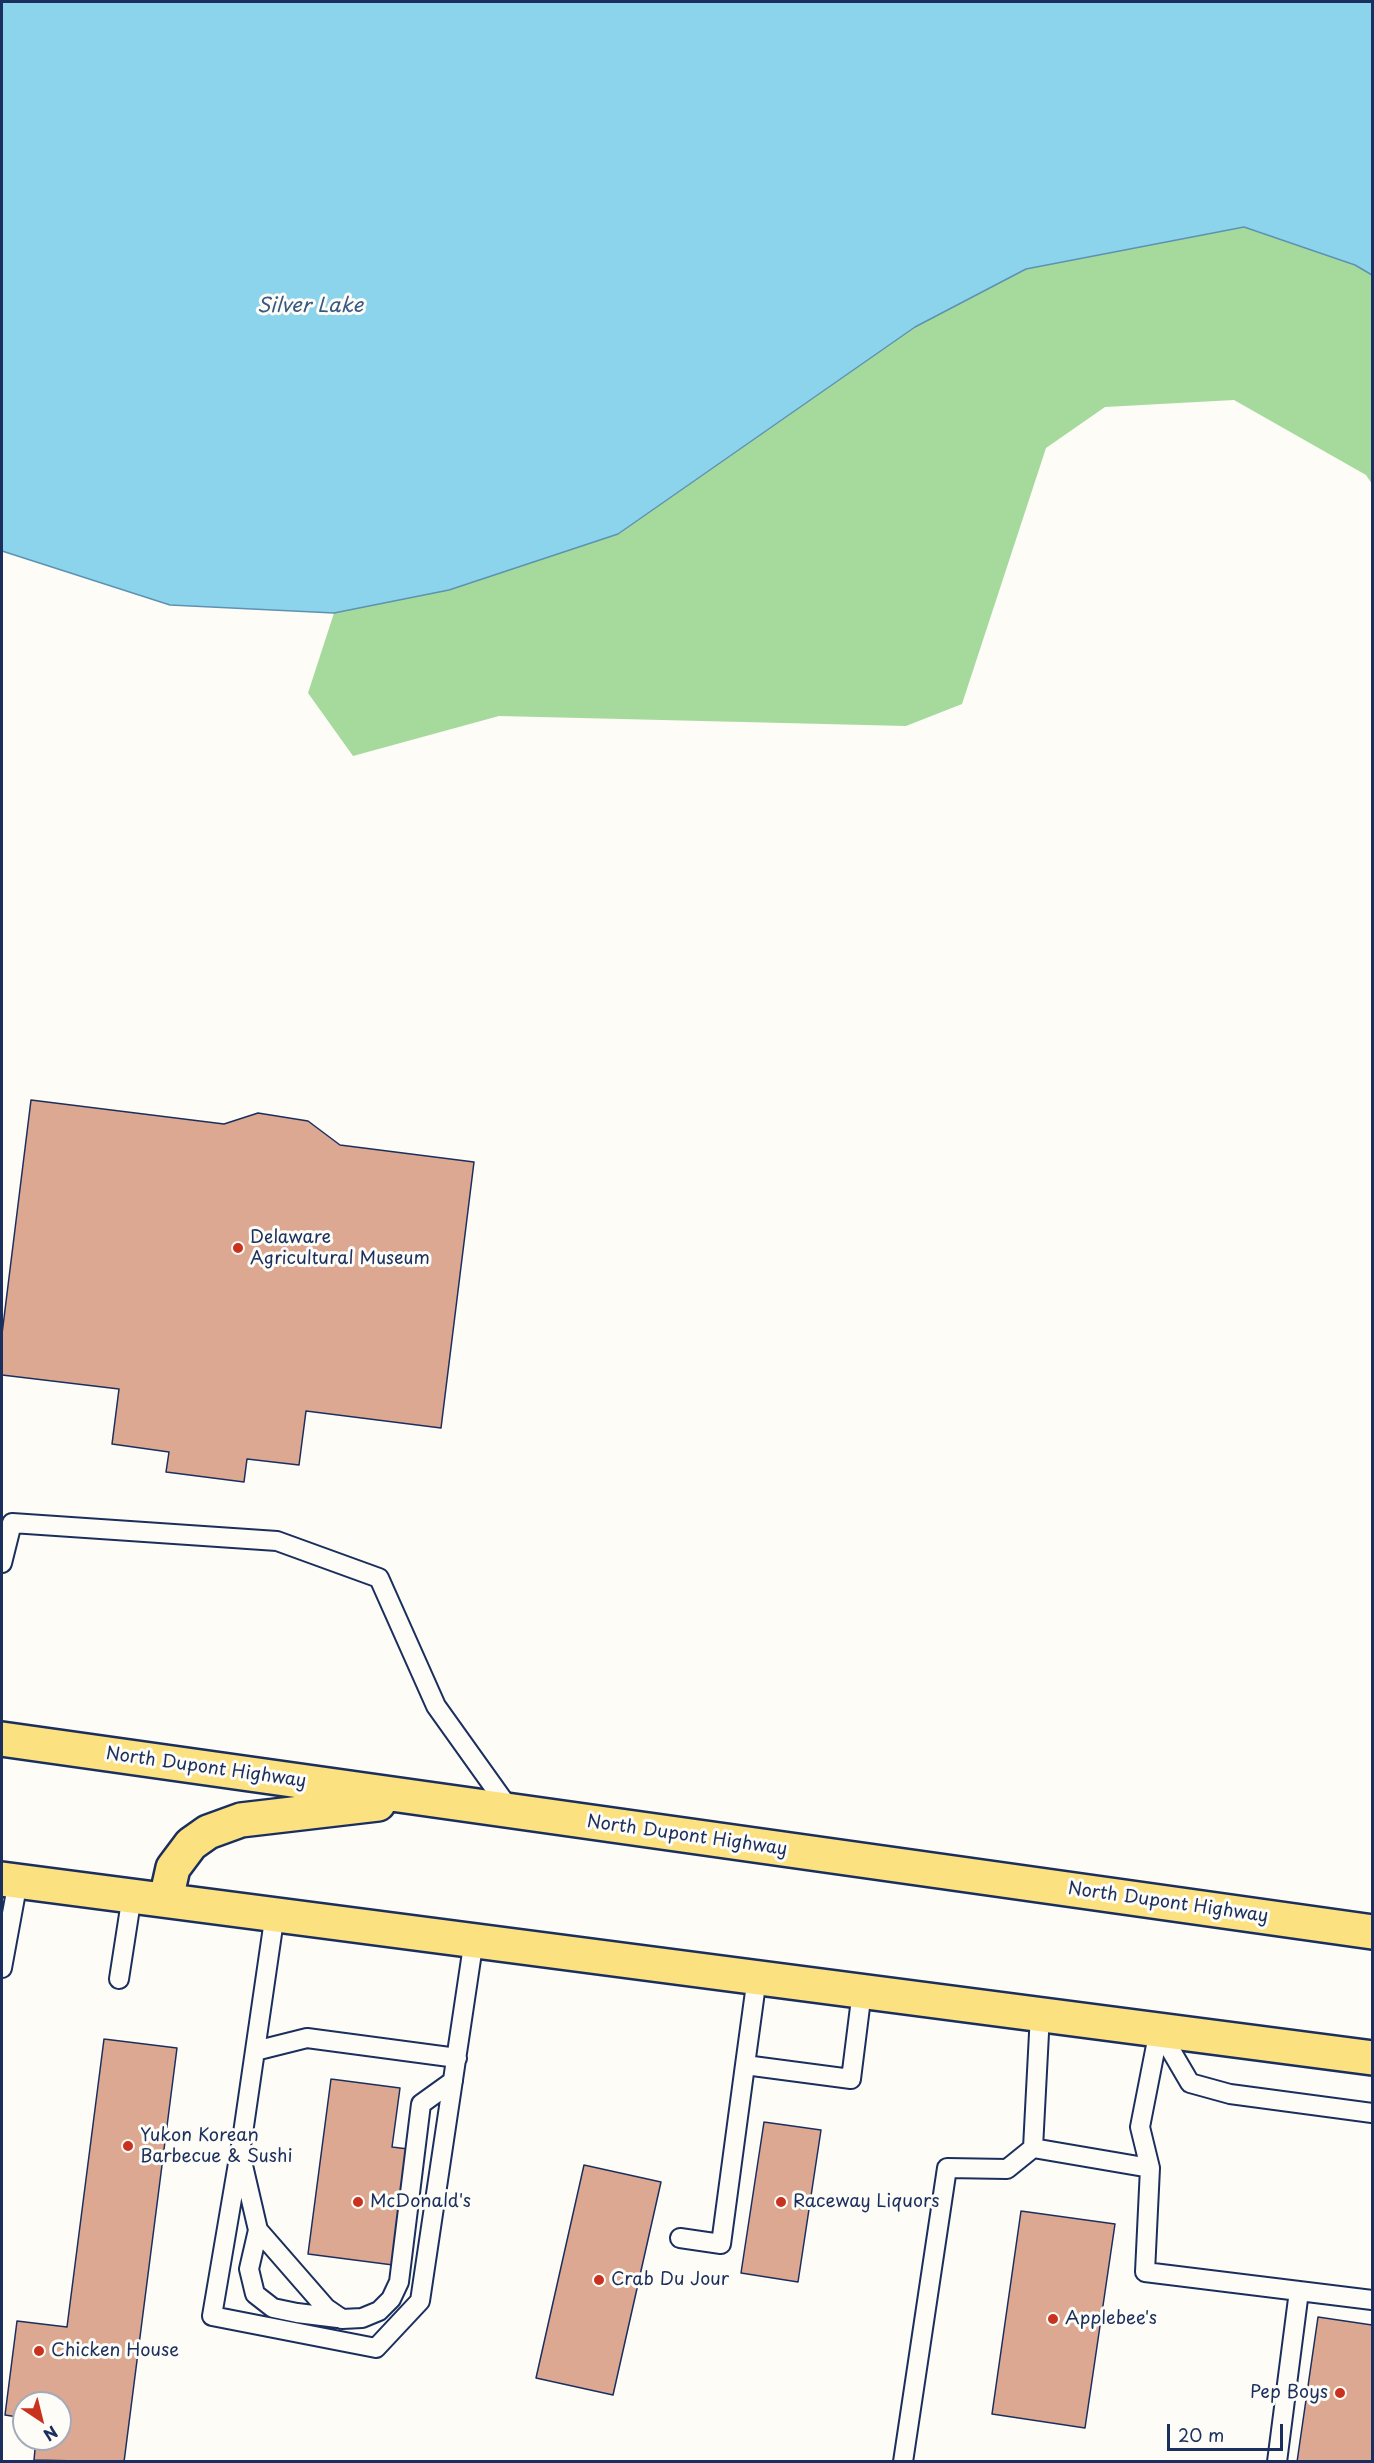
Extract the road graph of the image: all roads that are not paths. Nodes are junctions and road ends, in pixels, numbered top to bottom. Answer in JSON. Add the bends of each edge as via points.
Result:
{"nodes":[{"id":1,"x":7,"y":1522,"type":"edge"},
{"id":2,"x":2,"y":1563,"type":"edge"},
{"id":3,"x":2,"y":1739,"type":"edge"},
{"id":4,"x":428,"y":1799,"type":"junction"},
{"id":5,"x":511,"y":1811,"type":"junction"},
{"id":6,"x":10,"y":1880,"type":"edge"},
{"id":7,"x":132,"y":1895,"type":"junction"},
{"id":8,"x":166,"y":1899,"type":"junction"},
{"id":9,"x":275,"y":1913,"type":"junction"},
{"id":10,"x":1372,"y":1932,"type":"edge"},
{"id":11,"x":474,"y":1939,"type":"junction"},
{"id":12,"x":2,"y":1968,"type":"edge"},
{"id":13,"x":757,"y":1977,"type":"junction"},
{"id":14,"x":119,"y":1979,"type":"dead end"},
{"id":15,"x":862,"y":1991,"type":"junction"},
{"id":16,"x":1040,"y":2014,"type":"junction"},
{"id":17,"x":1160,"y":2030,"type":"junction"},
{"id":18,"x":255,"y":2051,"type":"junction"},
{"id":19,"x":457,"y":2058,"type":"junction"},
{"id":20,"x":1372,"y":2058,"type":"edge"},
{"id":21,"x":746,"y":2065,"type":"junction"},
{"id":22,"x":453,"y":2081,"type":"junction"},
{"id":23,"x":1372,"y":2113,"type":"edge"},
{"id":24,"x":1033,"y":2148,"type":"junction"},
{"id":25,"x":240,"y":2151,"type":"junction"},
{"id":26,"x":1150,"y":2168,"type":"junction"},
{"id":27,"x":258,"y":2230,"type":"junction"},
{"id":28,"x":680,"y":2238,"type":"dead end"},
{"id":29,"x":1299,"y":2291,"type":"junction"},
{"id":30,"x":1372,"y":2300,"type":"edge"},
{"id":31,"x":342,"y":2319,"type":"junction"},
{"id":32,"x":903,"y":2462,"type":"edge"},
{"id":33,"x":1277,"y":2462,"type":"edge"}],
"edges":[{"from":1,"to":2,"type":"lane"},
{"from":1,"to":5,"type":"lane","via":[[277,1541],[379,1578],[436,1706]]},
{"from":3,"to":4,"type":"highway","name":"North Dupont Highway"},
{"from":4,"to":5,"type":"highway","name":"North Dupont Highway"},
{"from":4,"to":8,"type":"highway","via":[[241,1820],[208,1832],[191,1844],[173,1868]]},
{"from":5,"to":10,"type":"highway","name":"North Dupont Highway"},
{"from":6,"to":7,"type":"highway"},
{"from":6,"to":12,"type":"lane"},
{"from":7,"to":8,"type":"highway"},
{"from":7,"to":14,"type":"lane"},
{"from":8,"to":9,"type":"highway"},
{"from":9,"to":11,"type":"highway"},
{"from":9,"to":18,"type":"lane"},
{"from":11,"to":13,"type":"highway"},
{"from":11,"to":19,"type":"lane"},
{"from":13,"to":15,"type":"highway"},
{"from":13,"to":21,"type":"lane"},
{"from":15,"to":16,"type":"highway"},
{"from":15,"to":21,"type":"lane","via":[[851,2079]]},
{"from":16,"to":17,"type":"highway"},
{"from":16,"to":24,"type":"lane"},
{"from":17,"to":20,"type":"highway"},
{"from":17,"to":23,"type":"lane","via":[[1190,2083],[1230,2094]]},
{"from":17,"to":26,"type":"lane","via":[[1140,2127]]},
{"from":18,"to":19,"type":"lane","via":[[307,2038]]},
{"from":18,"to":25,"type":"lane"},
{"from":19,"to":22,"type":"lane"},
{"from":21,"to":28,"type":"lane","via":[[721,2244]]},
{"from":22,"to":25,"type":"lane","via":[[420,2301],[376,2348],[212,2316]]},
{"from":22,"to":31,"type":"lane","via":[[421,2104],[399,2282],[391,2299],[379,2311],[362,2318]]},
{"from":24,"to":26,"type":"lane"},
{"from":24,"to":32,"type":"lane","via":[[1007,2169],[947,2168]]},
{"from":25,"to":27,"type":"lane"},
{"from":26,"to":29,"type":"lane","via":[[1144,2272]]},
{"from":27,"to":31,"type":"lane","via":[[326,2308]]},
{"from":27,"to":31,"type":"lane","via":[[249,2268],[255,2294],[273,2308]]},
{"from":29,"to":30,"type":"lane"},
{"from":29,"to":33,"type":"lane"}]}
